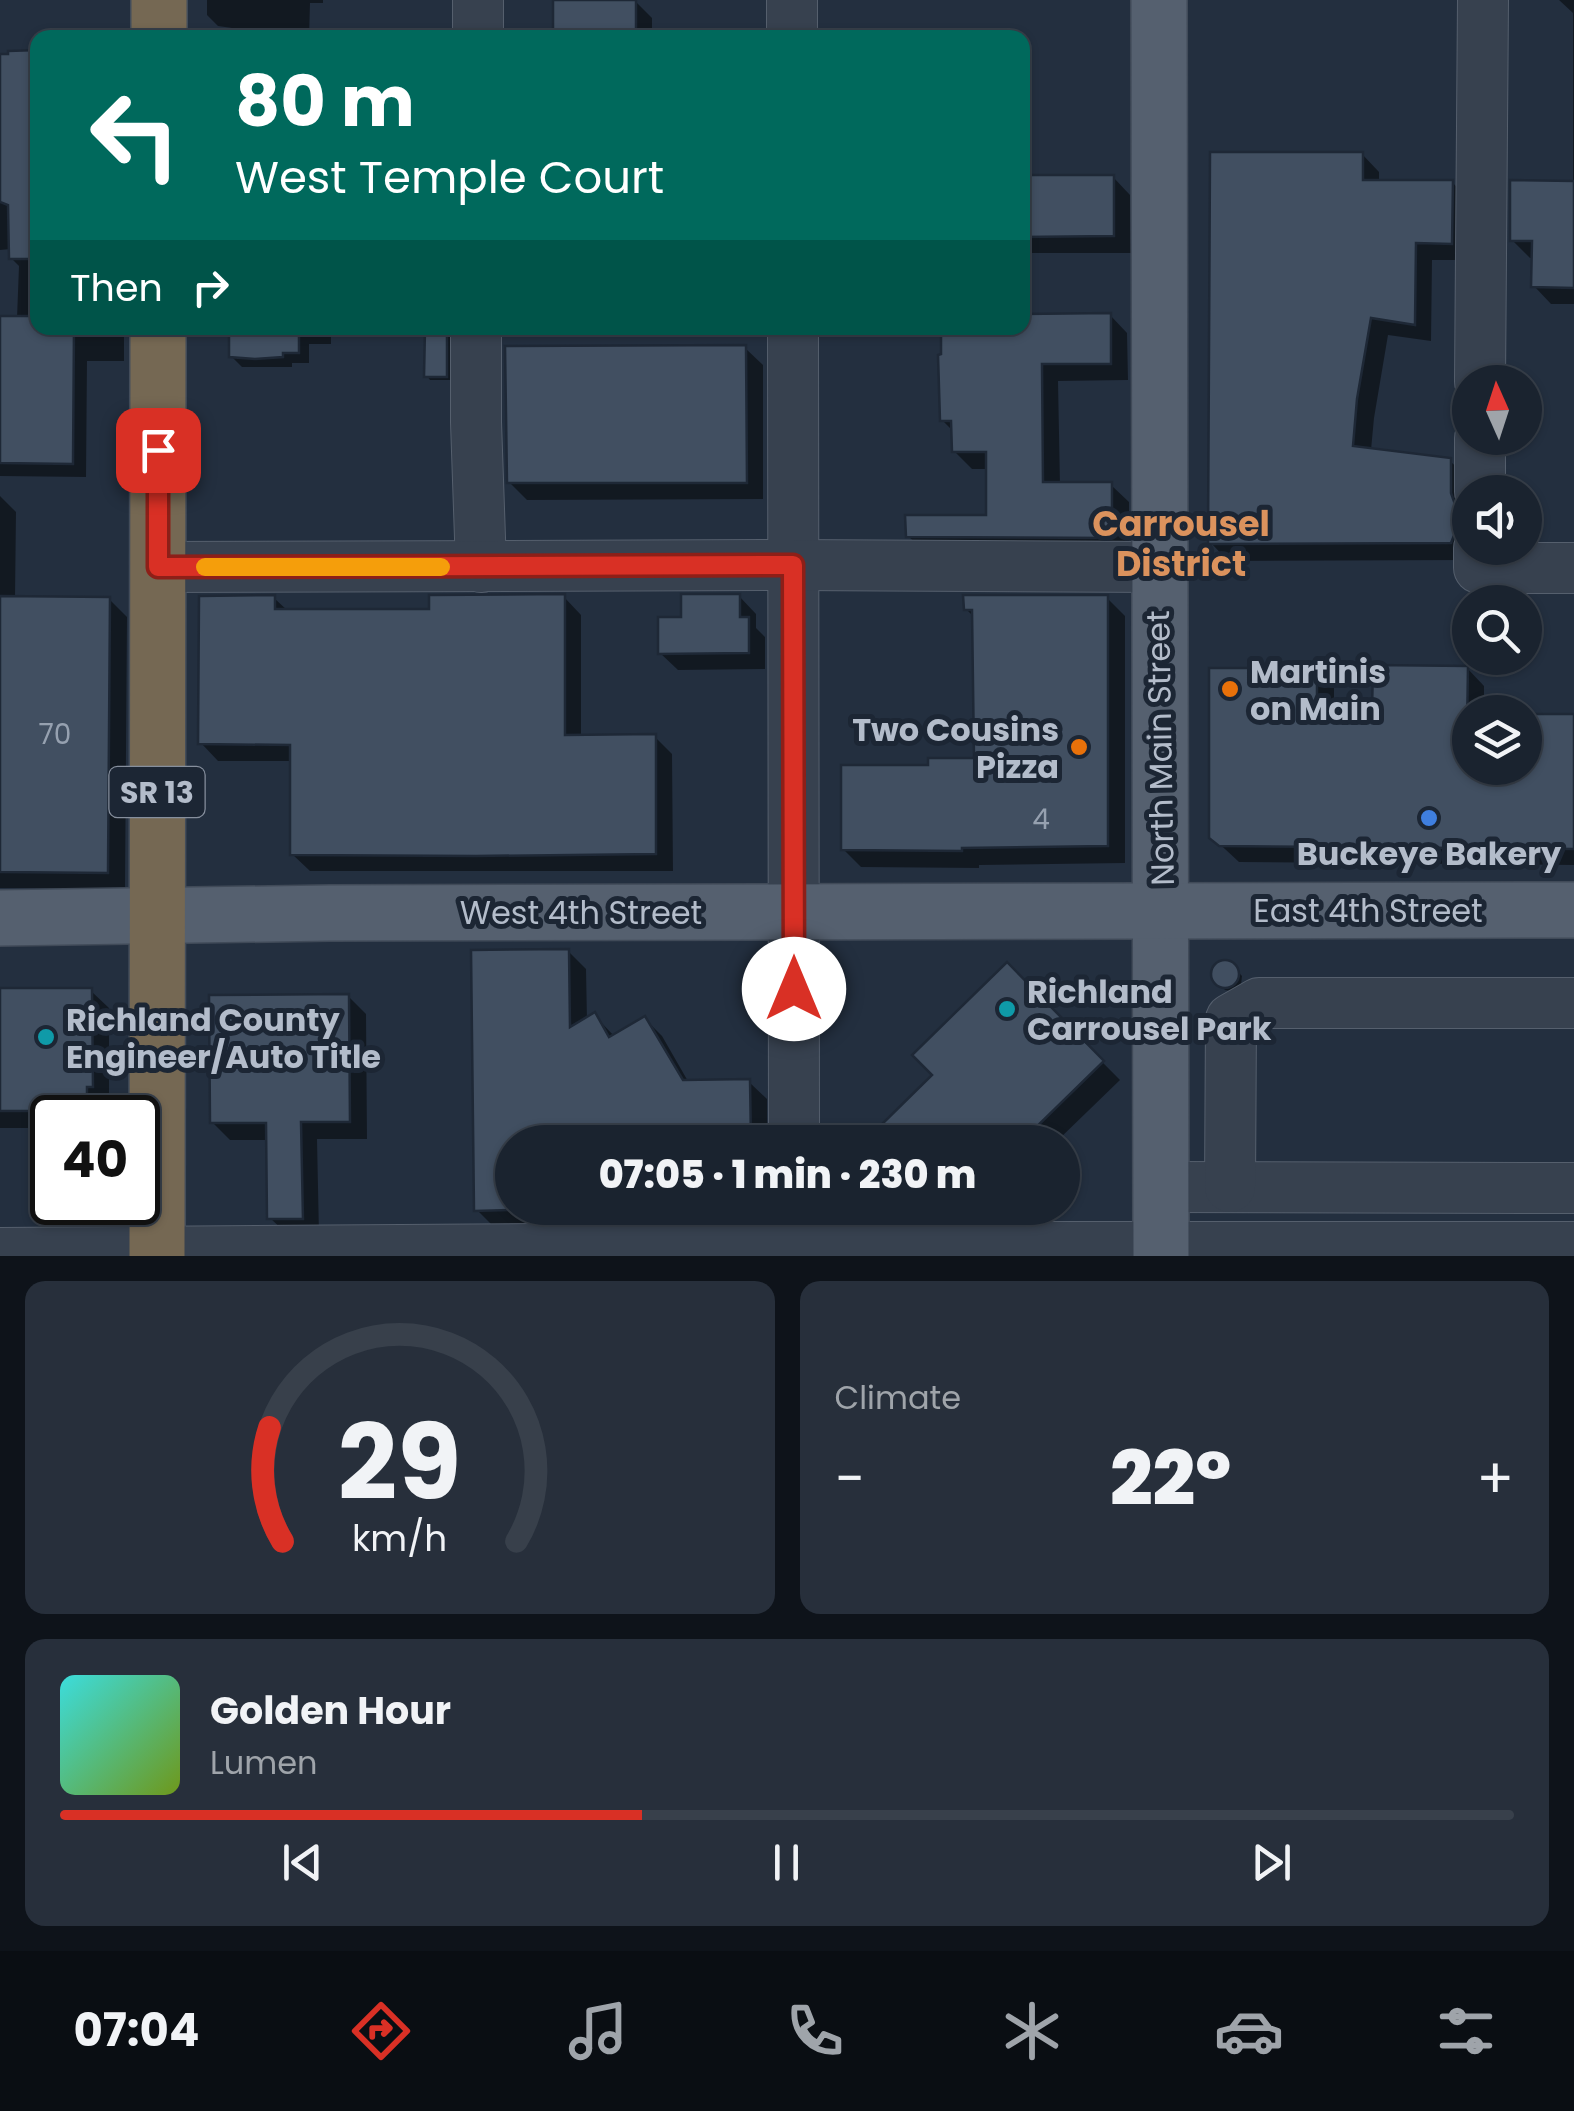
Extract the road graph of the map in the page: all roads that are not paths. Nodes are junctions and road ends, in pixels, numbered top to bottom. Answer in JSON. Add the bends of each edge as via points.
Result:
{"nodes":[{"id":1,"x":159,"y":0,"type":"edge"},
{"id":2,"x":478,"y":0,"type":"edge"},
{"id":3,"x":792,"y":0,"type":"edge"},
{"id":4,"x":1158,"y":0,"type":"edge"},
{"id":5,"x":1483,"y":0,"type":"edge"},
{"id":6,"x":159,"y":30,"type":"edge"},
{"id":7,"x":478,"y":30,"type":"edge"},
{"id":8,"x":792,"y":30,"type":"edge"},
{"id":9,"x":158,"y":335,"type":"edge"},
{"id":10,"x":476,"y":335,"type":"edge"},
{"id":11,"x":793,"y":335,"type":"edge"},
{"id":12,"x":1480,"y":365,"type":"edge"},
{"id":13,"x":793,"y":565,"type":"junction"},
{"id":14,"x":1479,"y":565,"type":"edge"},
{"id":15,"x":481,"y":566,"type":"junction"},
{"id":16,"x":158,"y":567,"type":"junction"},
{"id":17,"x":1158,"y":567,"type":"junction"},
{"id":18,"x":1574,"y":568,"type":"edge"},
{"id":19,"x":1574,"y":910,"type":"edge"},
{"id":20,"x":1162,"y":911,"type":"junction"},
{"id":21,"x":793,"y":912,"type":"junction"},
{"id":22,"x":156,"y":916,"type":"junction"},
{"id":23,"x":0,"y":918,"type":"edge"},
{"id":24,"x":1574,"y":1004,"type":"edge"},
{"id":25,"x":794,"y":1125,"type":"edge"},
{"id":26,"x":1161,"y":1187,"type":"junction"},
{"id":27,"x":1230,"y":1187,"type":"junction"},
{"id":28,"x":1574,"y":1188,"type":"edge"},
{"id":29,"x":794,"y":1237,"type":"edge"},
{"id":30,"x":1574,"y":1248,"type":"edge"},
{"id":31,"x":1161,"y":1251,"type":"edge"},
{"id":32,"x":0,"y":1253,"type":"edge"},
{"id":33,"x":157,"y":1254,"type":"edge"}],
"edges":[{"from":1,"to":6,"type":"highway"},
{"from":2,"to":7,"type":"street"},
{"from":3,"to":8,"type":"street"},
{"from":4,"to":17,"type":"main road","name":"North Main Street"},
{"from":5,"to":12,"type":"street"},
{"from":9,"to":16,"type":"highway","number":"SR 13"},
{"from":10,"to":15,"type":"street"},
{"from":11,"to":13,"type":"street"},
{"from":13,"to":15,"type":"street"},
{"from":13,"to":17,"type":"street"},
{"from":13,"to":21,"type":"street"},
{"from":14,"to":18,"type":"street"},
{"from":15,"to":16,"type":"street"},
{"from":16,"to":22,"type":"highway","number":"SR 13"},
{"from":17,"to":20,"type":"main road","name":"North Main Street"},
{"from":19,"to":20,"type":"main road","name":"East 4th Street"},
{"from":20,"to":21,"type":"main road","name":"West 4th Street"},
{"from":20,"to":26,"type":"main road","name":"North Main Street"},
{"from":21,"to":22,"type":"main road","name":"West 4th Street"},
{"from":21,"to":25,"type":"street"},
{"from":22,"to":23,"type":"main road","name":"West 4th Street"},
{"from":22,"to":33,"type":"highway","number":"SR 13"},
{"from":24,"to":27,"type":"street","via":[[1259,1003],[1231,1018]]},
{"from":26,"to":27,"type":"street"},
{"from":26,"to":31,"type":"main road","name":"North Main Street"},
{"from":27,"to":28,"type":"street"},
{"from":29,"to":31,"type":"street"},
{"from":29,"to":33,"type":"street"},
{"from":30,"to":31,"type":"street"},
{"from":32,"to":33,"type":"street"}]}
